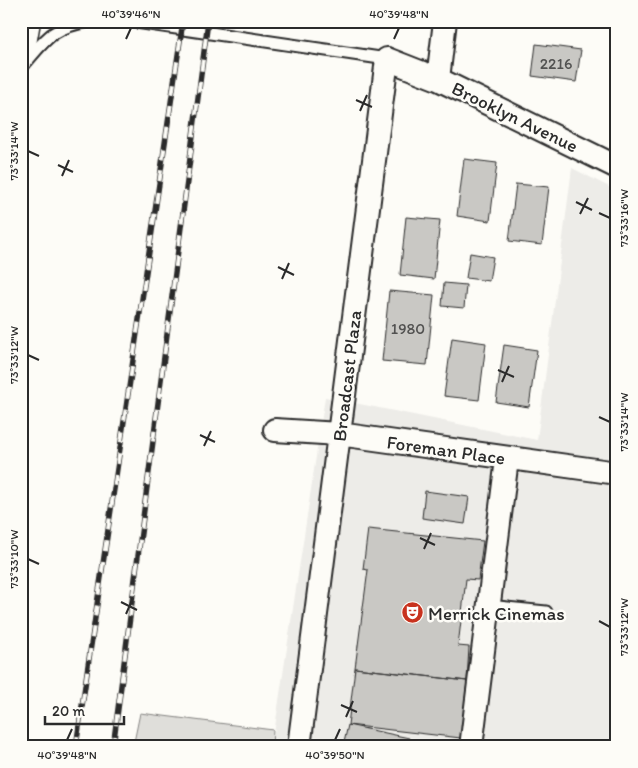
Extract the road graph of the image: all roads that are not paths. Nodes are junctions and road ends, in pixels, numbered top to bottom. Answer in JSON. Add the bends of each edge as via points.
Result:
{"nodes":[{"id":1,"x":26,"y":21,"type":"edge"},
{"id":2,"x":89,"y":21,"type":"edge"},
{"id":3,"x":129,"y":21,"type":"edge"},
{"id":4,"x":445,"y":21,"type":"edge"},
{"id":5,"x":21,"y":49,"type":"edge"},
{"id":6,"x":387,"y":59,"type":"junction"},
{"id":7,"x":21,"y":68,"type":"edge"},
{"id":8,"x":438,"y":79,"type":"junction"},
{"id":9,"x":617,"y":167,"type":"edge"},
{"id":10,"x":275,"y":430,"type":"dead end"},
{"id":11,"x":339,"y":434,"type":"junction"},
{"id":12,"x":506,"y":459,"type":"junction"},
{"id":13,"x":617,"y":473,"type":"edge"},
{"id":14,"x":488,"y":606,"type":"junction"},
{"id":15,"x":546,"y":612,"type":"dead end"},
{"id":16,"x":299,"y":747,"type":"edge"},
{"id":17,"x":471,"y":747,"type":"edge"}],
"edges":[{"from":1,"to":5,"type":"highway"},
{"from":2,"to":7,"type":"lane","via":[[60,28],[48,36]]},
{"from":3,"to":6,"type":"lane"},
{"from":4,"to":8,"type":"street","name":"Brooklyn Avenue"},
{"from":6,"to":8,"type":"street"},
{"from":6,"to":11,"type":"street","name":"Broadcast Plaza"},
{"from":8,"to":9,"type":"street","name":"Brooklyn Avenue"},
{"from":10,"to":11,"type":"street","name":"Foreman Place"},
{"from":11,"to":12,"type":"street","name":"Foreman Place"},
{"from":11,"to":16,"type":"street","name":"Broadcast Plaza"},
{"from":12,"to":13,"type":"street","name":"Foreman Place"},
{"from":12,"to":14,"type":"street"},
{"from":14,"to":15,"type":"lane"},
{"from":14,"to":17,"type":"street"}]}
